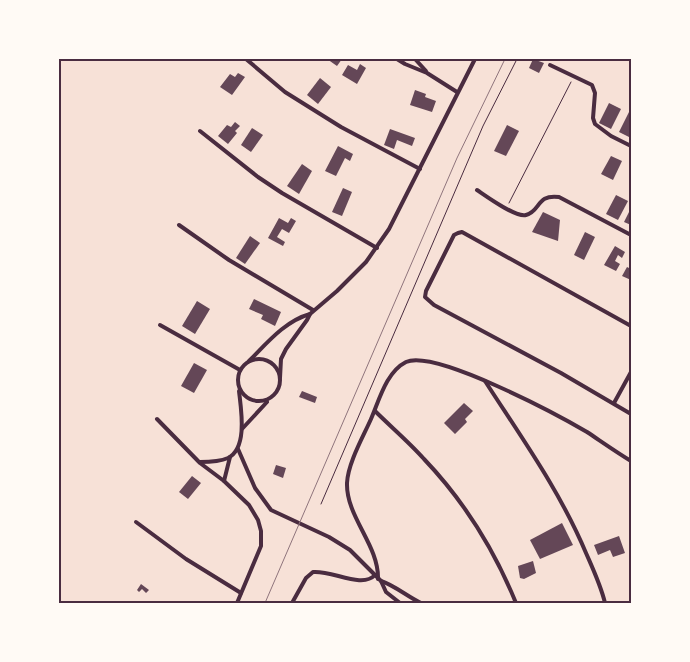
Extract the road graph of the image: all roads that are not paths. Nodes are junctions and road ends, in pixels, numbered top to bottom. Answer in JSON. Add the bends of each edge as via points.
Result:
{"nodes":[{"id":1,"x":246,"y":59,"type":"edge"},
{"id":2,"x":397,"y":59,"type":"edge"},
{"id":3,"x":415,"y":59,"type":"edge"},
{"id":4,"x":475,"y":59,"type":"edge"},
{"id":5,"x":550,"y":65,"type":"dead end"},
{"id":6,"x":427,"y":73,"type":"junction"},
{"id":7,"x":457,"y":92,"type":"junction"},
{"id":8,"x":200,"y":131,"type":"dead end"},
{"id":9,"x":631,"y":146,"type":"edge"},
{"id":10,"x":420,"y":168,"type":"junction"},
{"id":11,"x":477,"y":190,"type":"dead end"},
{"id":12,"x":179,"y":224,"type":"dead end"},
{"id":13,"x":631,"y":235,"type":"edge"},
{"id":14,"x":377,"y":248,"type":"junction"},
{"id":15,"x":311,"y":312,"type":"junction"},
{"id":16,"x":160,"y":325,"type":"dead end"},
{"id":17,"x":631,"y":326,"type":"edge"},
{"id":18,"x":248,"y":362,"type":"junction"},
{"id":19,"x":240,"y":370,"type":"junction"},
{"id":20,"x":631,"y":372,"type":"edge"},
{"id":21,"x":280,"y":378,"type":"junction"},
{"id":22,"x":485,"y":381,"type":"junction"},
{"id":23,"x":238,"y":386,"type":"junction"},
{"id":24,"x":272,"y":397,"type":"junction"},
{"id":25,"x":614,"y":404,"type":"junction"},
{"id":26,"x":375,"y":411,"type":"junction"},
{"id":27,"x":631,"y":414,"type":"edge"},
{"id":28,"x":157,"y":419,"type":"dead end"},
{"id":29,"x":242,"y":429,"type":"junction"},
{"id":30,"x":238,"y":449,"type":"junction"},
{"id":31,"x":230,"y":457,"type":"junction"},
{"id":32,"x":631,"y":461,"type":"edge"},
{"id":33,"x":200,"y":462,"type":"junction"},
{"id":34,"x":224,"y":481,"type":"junction"},
{"id":35,"x":136,"y":522,"type":"dead end"},
{"id":36,"x":378,"y":578,"type":"junction"},
{"id":37,"x":241,"y":593,"type":"junction"},
{"id":38,"x":236,"y":603,"type":"edge"},
{"id":39,"x":292,"y":603,"type":"edge"},
{"id":40,"x":400,"y":603,"type":"edge"},
{"id":41,"x":421,"y":603,"type":"edge"},
{"id":42,"x":516,"y":603,"type":"edge"},
{"id":43,"x":604,"y":603,"type":"edge"}],
"edges":[{"from":1,"to":10,"type":"street","via":[[285,92],[341,127]]},
{"from":2,"to":6,"type":"street"},
{"from":3,"to":6,"type":"street"},
{"from":4,"to":7,"type":"street"},
{"from":5,"to":9,"type":"street","via":[[592,85],[595,124]]},
{"from":6,"to":7,"type":"street"},
{"from":7,"to":10,"type":"street"},
{"from":8,"to":14,"type":"street","via":[[282,193]]},
{"from":10,"to":14,"type":"street"},
{"from":11,"to":13,"type":"street","via":[[525,215],[545,197],[559,196]]},
{"from":12,"to":15,"type":"street"},
{"from":14,"to":15,"type":"street","via":[[337,291]]},
{"from":15,"to":18,"type":"street","via":[[290,322]]},
{"from":15,"to":21,"type":"street","via":[[281,359]]},
{"from":16,"to":19,"type":"street"},
{"from":17,"to":25,"type":"street","via":[[462,232],[454,235],[426,291],[425,297],[434,305]]},
{"from":18,"to":19,"type":"street"},
{"from":18,"to":21,"type":"street","via":[[268,361],[274,365]]},
{"from":19,"to":23,"type":"street"},
{"from":20,"to":25,"type":"street"},
{"from":21,"to":24,"type":"street","via":[[280,385]]},
{"from":22,"to":26,"type":"street","via":[[440,364],[415,359],[399,366],[385,386]]},
{"from":22,"to":32,"type":"street","via":[[555,414]]},
{"from":22,"to":43,"type":"street","via":[[572,520],[593,567]]},
{"from":23,"to":24,"type":"street","via":[[252,401]]},
{"from":23,"to":29,"type":"street"},
{"from":24,"to":29,"type":"street"},
{"from":25,"to":27,"type":"street"},
{"from":26,"to":36,"type":"street","via":[[350,468],[347,484],[349,500],[378,566]]},
{"from":26,"to":42,"type":"street","via":[[422,457],[462,504],[491,550]]},
{"from":28,"to":33,"type":"street"},
{"from":29,"to":30,"type":"street"},
{"from":30,"to":31,"type":"street"},
{"from":30,"to":36,"type":"street","via":[[250,478],[271,510],[350,550]]},
{"from":31,"to":33,"type":"street"},
{"from":31,"to":34,"type":"street"},
{"from":33,"to":34,"type":"street"},
{"from":34,"to":37,"type":"street","via":[[250,505],[261,531],[261,546]]},
{"from":35,"to":37,"type":"street","via":[[186,559]]},
{"from":36,"to":39,"type":"street","via":[[360,581],[313,572]]},
{"from":36,"to":40,"type":"street","via":[[386,592]]},
{"from":36,"to":41,"type":"street"},
{"from":37,"to":38,"type":"street"}]}
